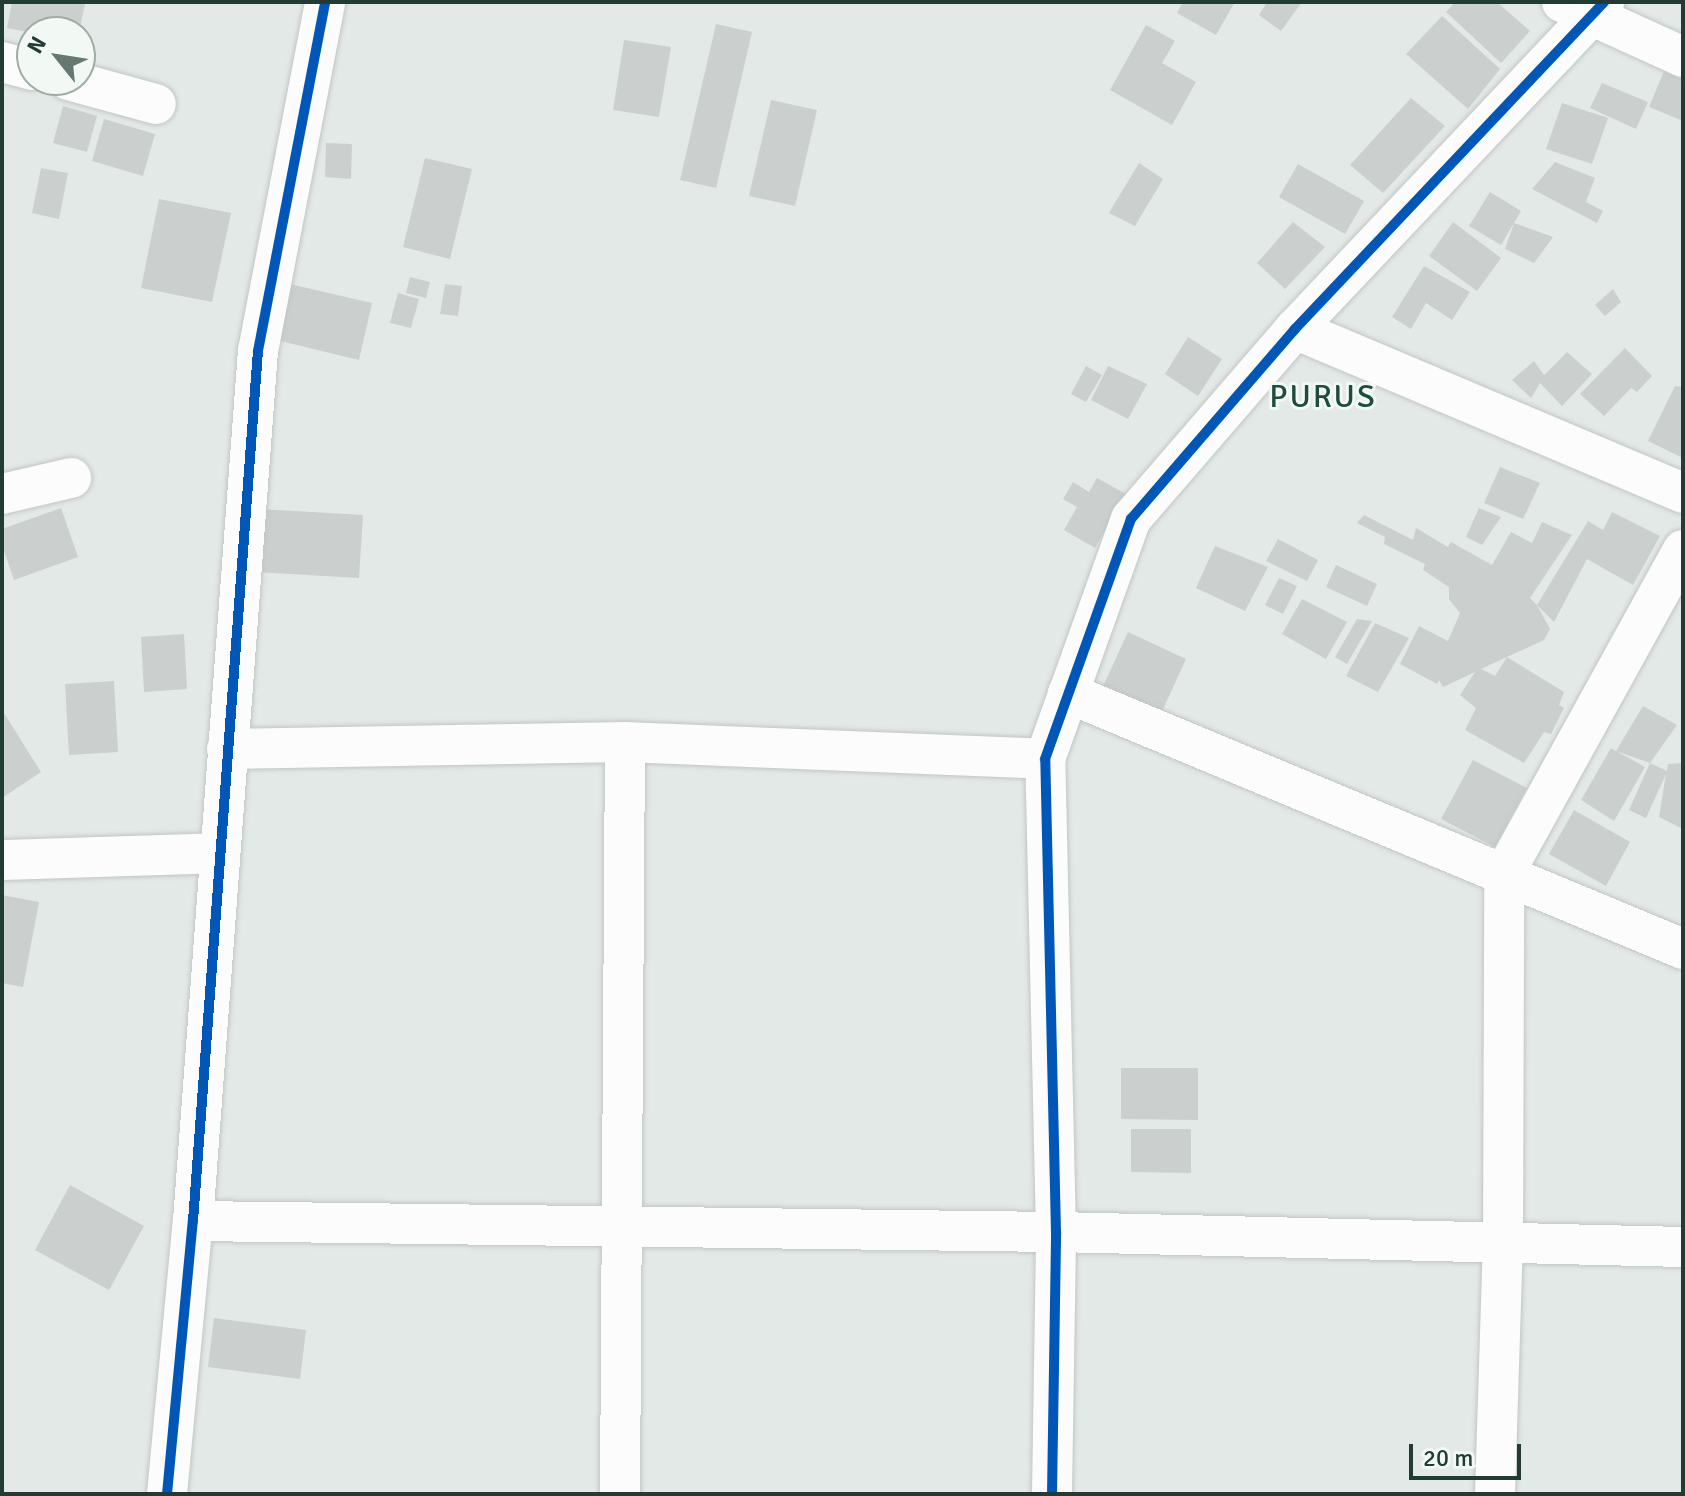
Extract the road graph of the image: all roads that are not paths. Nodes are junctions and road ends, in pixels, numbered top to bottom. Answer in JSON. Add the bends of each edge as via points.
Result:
{"nodes":[{"id":1,"x":325,"y":2,"type":"edge"},
{"id":2,"x":1586,"y":7,"type":"edge"},
{"id":3,"x":1683,"y":57,"type":"edge"},
{"id":4,"x":96,"y":88,"type":"edge"},
{"id":5,"x":156,"y":104,"type":"dead end"},
{"id":6,"x":1295,"y":329,"type":"junction"},
{"id":7,"x":71,"y":478,"type":"dead end"},
{"id":8,"x":1683,"y":493,"type":"edge"},
{"id":9,"x":2,"y":494,"type":"edge"},
{"id":10,"x":1683,"y":550,"type":"edge"},
{"id":11,"x":1068,"y":693,"type":"junction"},
{"id":12,"x":625,"y":742,"type":"junction"},
{"id":13,"x":227,"y":749,"type":"junction"},
{"id":14,"x":1045,"y":759,"type":"junction"},
{"id":15,"x":220,"y":853,"type":"junction"},
{"id":16,"x":2,"y":860,"type":"edge"},
{"id":17,"x":1504,"y":874,"type":"junction"},
{"id":18,"x":1683,"y":949,"type":"edge"},
{"id":19,"x":193,"y":1221,"type":"junction"},
{"id":20,"x":621,"y":1225,"type":"junction"},
{"id":21,"x":1056,"y":1232,"type":"junction"},
{"id":22,"x":1503,"y":1243,"type":"junction"},
{"id":23,"x":1683,"y":1247,"type":"edge"},
{"id":24,"x":167,"y":1494,"type":"edge"},
{"id":25,"x":620,"y":1494,"type":"edge"},
{"id":26,"x":1052,"y":1494,"type":"edge"},
{"id":27,"x":1495,"y":1494,"type":"edge"}],
"edges":[{"from":1,"to":13,"type":"street","via":[[258,351]]},
{"from":2,"to":3,"type":"street"},
{"from":2,"to":6,"type":"street"},
{"from":4,"to":5,"type":"street"},
{"from":6,"to":8,"type":"street"},
{"from":6,"to":11,"type":"street","via":[[1131,519]]},
{"from":7,"to":9,"type":"street"},
{"from":10,"to":17,"type":"street"},
{"from":11,"to":14,"type":"street"},
{"from":11,"to":17,"type":"street"},
{"from":12,"to":13,"type":"street"},
{"from":12,"to":14,"type":"street"},
{"from":12,"to":20,"type":"street"},
{"from":13,"to":15,"type":"street"},
{"from":14,"to":21,"type":"street"},
{"from":15,"to":16,"type":"street"},
{"from":15,"to":19,"type":"street"},
{"from":17,"to":18,"type":"street"},
{"from":17,"to":22,"type":"street"},
{"from":19,"to":20,"type":"street"},
{"from":19,"to":24,"type":"street"},
{"from":20,"to":21,"type":"street"},
{"from":20,"to":25,"type":"street"},
{"from":21,"to":22,"type":"street"},
{"from":21,"to":26,"type":"street"},
{"from":22,"to":23,"type":"street"},
{"from":22,"to":27,"type":"street"}]}
